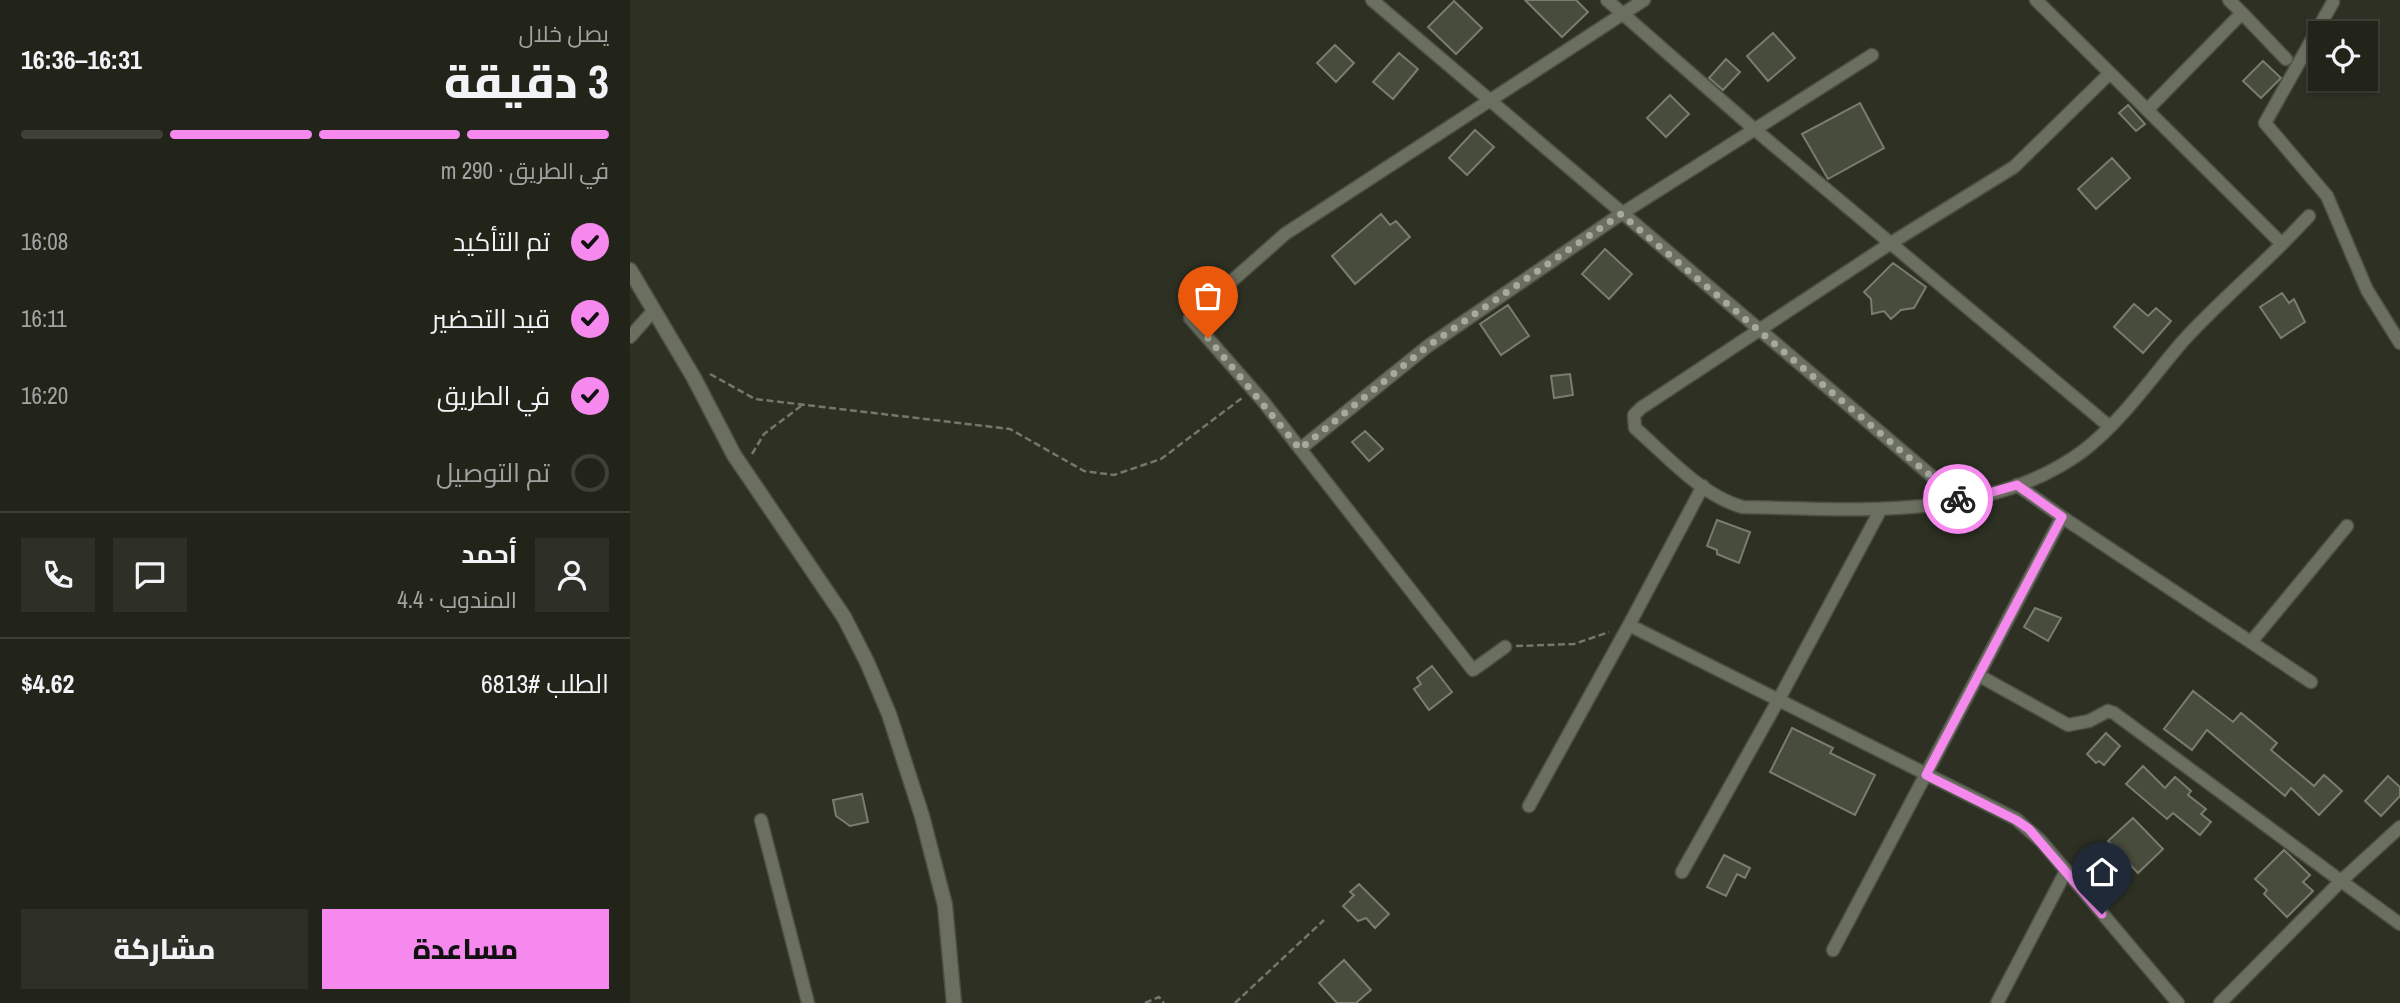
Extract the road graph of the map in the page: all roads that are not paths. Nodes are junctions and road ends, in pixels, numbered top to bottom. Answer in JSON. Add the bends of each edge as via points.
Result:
{"nodes":[{"id":1,"x":1373,"y":0,"type":"edge"},
{"id":2,"x":1607,"y":0,"type":"edge"},
{"id":3,"x":1644,"y":0,"type":"edge"},
{"id":4,"x":2036,"y":0,"type":"edge"},
{"id":5,"x":2229,"y":0,"type":"edge"},
{"id":6,"x":2333,"y":2,"type":"dead end"},
{"id":7,"x":1623,"y":13,"type":"junction"},
{"id":8,"x":2242,"y":13,"type":"junction"},
{"id":9,"x":1872,"y":55,"type":"dead end"},
{"id":10,"x":2286,"y":59,"type":"dead end"},
{"id":11,"x":2110,"y":73,"type":"junction"},
{"id":12,"x":1489,"y":100,"type":"junction"},
{"id":13,"x":2148,"y":109,"type":"junction"},
{"id":14,"x":1753,"y":128,"type":"junction"},
{"id":15,"x":1621,"y":214,"type":"junction"},
{"id":16,"x":2309,"y":216,"type":"dead end"},
{"id":17,"x":1891,"y":243,"type":"junction"},
{"id":18,"x":2282,"y":244,"type":"junction"},
{"id":19,"x":630,"y":270,"type":"edge"},
{"id":20,"x":653,"y":310,"type":"junction"},
{"id":21,"x":1758,"y":330,"type":"junction"},
{"id":22,"x":630,"y":337,"type":"edge"},
{"id":23,"x":2400,"y":343,"type":"edge"},
{"id":24,"x":2110,"y":427,"type":"junction"},
{"id":25,"x":1300,"y":449,"type":"junction"},
{"id":26,"x":2017,"y":485,"type":"junction"},
{"id":27,"x":1703,"y":486,"type":"junction"},
{"id":28,"x":1961,"y":501,"type":"junction"},
{"id":29,"x":1881,"y":509,"type":"junction"},
{"id":30,"x":2062,"y":517,"type":"junction"},
{"id":31,"x":2347,"y":526,"type":"dead end"},
{"id":32,"x":1629,"y":625,"type":"junction"},
{"id":33,"x":2250,"y":642,"type":"junction"},
{"id":34,"x":1505,"y":646,"type":"road end"},
{"id":35,"x":1978,"y":675,"type":"junction"},
{"id":36,"x":2311,"y":682,"type":"dead end"},
{"id":37,"x":1779,"y":699,"type":"junction"},
{"id":38,"x":1926,"y":775,"type":"junction"},
{"id":39,"x":1530,"y":806,"type":"dead end"},
{"id":40,"x":761,"y":820,"type":"dead end"},
{"id":41,"x":2400,"y":827,"type":"edge"},
{"id":42,"x":2066,"y":872,"type":"junction"},
{"id":43,"x":1682,"y":873,"type":"dead end"},
{"id":44,"x":2341,"y":881,"type":"junction"},
{"id":45,"x":2400,"y":924,"type":"edge"},
{"id":46,"x":1833,"y":950,"type":"dead end"},
{"id":47,"x":808,"y":1003,"type":"edge"},
{"id":48,"x":954,"y":1003,"type":"edge"},
{"id":49,"x":1997,"y":1003,"type":"edge"},
{"id":50,"x":2178,"y":1003,"type":"edge"},
{"id":51,"x":2220,"y":1003,"type":"edge"}],
"edges":[{"from":1,"to":12,"type":"street"},
{"from":2,"to":7,"type":"street"},
{"from":3,"to":7,"type":"street"},
{"from":4,"to":11,"type":"street"},
{"from":5,"to":8,"type":"street"},
{"from":6,"to":23,"type":"street","via":[[2266,122],[2327,196],[2367,290]]},
{"from":7,"to":12,"type":"street"},
{"from":7,"to":14,"type":"street"},
{"from":8,"to":10,"type":"street"},
{"from":8,"to":13,"type":"street"},
{"from":9,"to":14,"type":"street"},
{"from":11,"to":13,"type":"street"},
{"from":11,"to":17,"type":"street","via":[[2014,167]]},
{"from":12,"to":15,"type":"street"},
{"from":12,"to":25,"type":"street","via":[[1285,234],[1190,318]]},
{"from":13,"to":18,"type":"street"},
{"from":14,"to":15,"type":"street"},
{"from":14,"to":17,"type":"street"},
{"from":15,"to":21,"type":"street"},
{"from":15,"to":25,"type":"street","via":[[1428,346]]},
{"from":16,"to":18,"type":"street"},
{"from":17,"to":21,"type":"street"},
{"from":17,"to":24,"type":"street"},
{"from":18,"to":24,"type":"street","via":[[2186,338]]},
{"from":19,"to":20,"type":"street"},
{"from":20,"to":22,"type":"street"},
{"from":20,"to":48,"type":"street","via":[[744,470],[844,617],[867,662],[922,816],[944,905]]},
{"from":21,"to":27,"type":"street","via":[[1634,415],[1635,428]]},
{"from":21,"to":28,"type":"street"},
{"from":24,"to":26,"type":"street","via":[[2082,451]]},
{"from":25,"to":34,"type":"street","via":[[1474,670]]},
{"from":26,"to":28,"type":"street"},
{"from":26,"to":30,"type":"street"},
{"from":27,"to":29,"type":"street","via":[[1742,507]]},
{"from":27,"to":32,"type":"street"},
{"from":28,"to":29,"type":"street"},
{"from":29,"to":37,"type":"street"},
{"from":30,"to":33,"type":"street"},
{"from":30,"to":35,"type":"street"},
{"from":31,"to":33,"type":"street"},
{"from":32,"to":37,"type":"street"},
{"from":32,"to":39,"type":"street"},
{"from":33,"to":36,"type":"street"},
{"from":35,"to":38,"type":"street"},
{"from":35,"to":44,"type":"street","via":[[2068,725],[2089,721],[2108,710],[2114,713]]},
{"from":37,"to":38,"type":"street"},
{"from":37,"to":43,"type":"street"},
{"from":38,"to":42,"type":"street","via":[[2016,820]]},
{"from":38,"to":46,"type":"street"},
{"from":40,"to":47,"type":"street"},
{"from":41,"to":44,"type":"street"},
{"from":42,"to":49,"type":"street"},
{"from":42,"to":50,"type":"street"},
{"from":44,"to":45,"type":"street"},
{"from":44,"to":51,"type":"street"}]}
